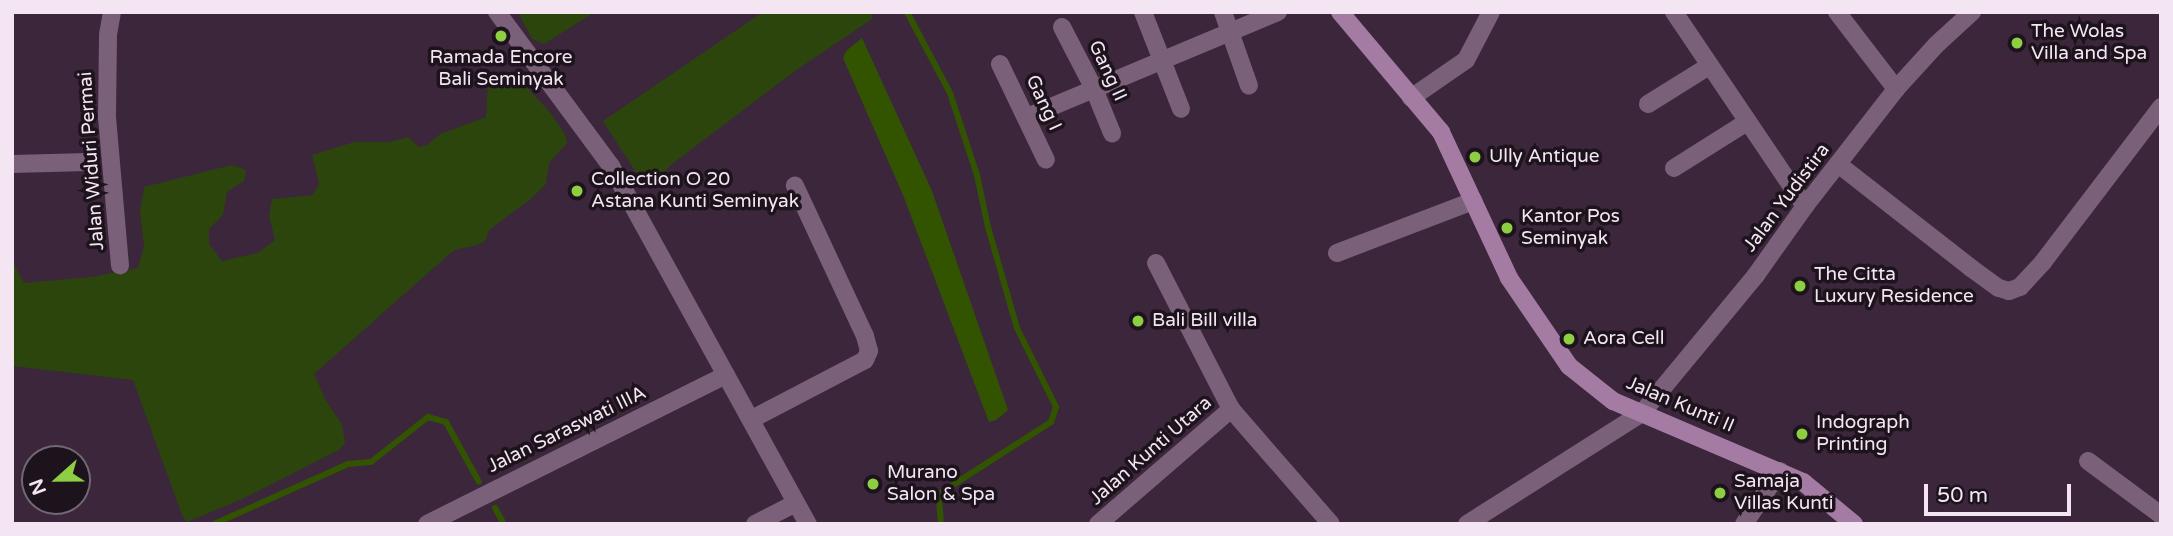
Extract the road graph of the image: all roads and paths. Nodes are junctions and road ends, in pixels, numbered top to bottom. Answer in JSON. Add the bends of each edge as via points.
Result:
{"nodes":[{"id":1,"x":112,"y":12,"type":"edge"},
{"id":2,"x":497,"y":12,"type":"edge"},
{"id":3,"x":1143,"y":12,"type":"edge"},
{"id":4,"x":1223,"y":12,"type":"edge"},
{"id":5,"x":1278,"y":12,"type":"edge"},
{"id":6,"x":1340,"y":12,"type":"edge"},
{"id":7,"x":1490,"y":12,"type":"edge"},
{"id":8,"x":1674,"y":12,"type":"edge"},
{"id":9,"x":1838,"y":12,"type":"edge"},
{"id":10,"x":1972,"y":12,"type":"edge"},
{"id":11,"x":1062,"y":27,"type":"dead end"},
{"id":12,"x":1230,"y":32,"type":"junction"},
{"id":13,"x":1161,"y":61,"type":"junction"},
{"id":14,"x":1000,"y":64,"type":"dead end"},
{"id":15,"x":1709,"y":66,"type":"junction"},
{"id":16,"x":1249,"y":86,"type":"dead end"},
{"id":17,"x":1094,"y":89,"type":"junction"},
{"id":18,"x":1896,"y":89,"type":"junction"},
{"id":19,"x":1410,"y":98,"type":"junction"},
{"id":20,"x":1648,"y":104,"type":"dead end"},
{"id":21,"x":2161,"y":107,"type":"edge"},
{"id":22,"x":1181,"y":109,"type":"dead end"},
{"id":23,"x":1027,"y":117,"type":"junction"},
{"id":24,"x":1747,"y":122,"type":"junction"},
{"id":25,"x":1112,"y":133,"type":"dead end"},
{"id":26,"x":1046,"y":160,"type":"dead end"},
{"id":27,"x":88,"y":162,"type":"dead end"},
{"id":28,"x":12,"y":164,"type":"edge"},
{"id":29,"x":1838,"y":164,"type":"junction"},
{"id":30,"x":1674,"y":168,"type":"dead end"},
{"id":31,"x":795,"y":186,"type":"dead end"},
{"id":32,"x":1473,"y":201,"type":"junction"},
{"id":33,"x":1805,"y":206,"type":"junction"},
{"id":34,"x":1336,"y":253,"type":"dead end"},
{"id":35,"x":1156,"y":263,"type":"dead end"},
{"id":36,"x":120,"y":265,"type":"dead end"},
{"id":37,"x":726,"y":375,"type":"junction"},
{"id":38,"x":1231,"y":409,"type":"junction"},
{"id":39,"x":1642,"y":413,"type":"junction"},
{"id":40,"x":752,"y":419,"type":"junction"},
{"id":41,"x":2088,"y":461,"type":"dead end"},
{"id":42,"x":1780,"y":471,"type":"junction"},
{"id":43,"x":796,"y":503,"type":"junction"},
{"id":44,"x":2161,"y":515,"type":"edge"},
{"id":45,"x":426,"y":524,"type":"edge"},
{"id":46,"x":755,"y":524,"type":"edge"},
{"id":47,"x":808,"y":524,"type":"edge"},
{"id":48,"x":1098,"y":524,"type":"edge"},
{"id":49,"x":1331,"y":524,"type":"edge"},
{"id":50,"x":1467,"y":524,"type":"edge"},
{"id":51,"x":1744,"y":524,"type":"edge"},
{"id":52,"x":1854,"y":524,"type":"edge"}],
"edges":[{"from":1,"to":36,"type":"street","name":"Jalan Widuri Permai","via":[[107,117]]},
{"from":2,"to":37,"type":"street","via":[[611,166]]},
{"from":3,"to":13,"type":"street"},
{"from":4,"to":12,"type":"street"},
{"from":5,"to":12,"type":"street"},
{"from":6,"to":19,"type":"street","name":"Jalan Kunti II"},
{"from":7,"to":19,"type":"street","via":[[1466,60]]},
{"from":8,"to":15,"type":"street"},
{"from":9,"to":18,"type":"street"},
{"from":10,"to":18,"type":"street","name":"Jalan Yudistira"},
{"from":11,"to":17,"type":"street","name":"Gang II"},
{"from":12,"to":13,"type":"street"},
{"from":12,"to":16,"type":"street"},
{"from":13,"to":17,"type":"street"},
{"from":13,"to":22,"type":"street"},
{"from":14,"to":23,"type":"street","name":"Gang I"},
{"from":15,"to":20,"type":"street"},
{"from":15,"to":24,"type":"street"},
{"from":17,"to":23,"type":"street"},
{"from":17,"to":25,"type":"street","name":"Gang II"},
{"from":18,"to":29,"type":"street","name":"Jalan Yudistira"},
{"from":19,"to":32,"type":"street","name":"Jalan Kunti II","via":[[1441,132]]},
{"from":21,"to":29,"type":"street","via":[[2037,270],[2009,291],[1971,268]]},
{"from":23,"to":26,"type":"street","name":"Gang I"},
{"from":24,"to":30,"type":"street"},
{"from":24,"to":33,"type":"street"},
{"from":27,"to":28,"type":"street"},
{"from":29,"to":33,"type":"street","name":"Jalan Yudistira"},
{"from":31,"to":40,"type":"street","via":[[869,351],[865,360]]},
{"from":32,"to":34,"type":"street"},
{"from":32,"to":39,"type":"street","name":"Jalan Kunti II","via":[[1509,278],[1553,347],[1599,392]]},
{"from":33,"to":39,"type":"street","name":"Jalan Yudistira","via":[[1756,275]]},
{"from":35,"to":38,"type":"street","name":"Jalan Kunti Utara"},
{"from":37,"to":40,"type":"street"},
{"from":37,"to":45,"type":"street","name":"Jalan Saraswati IIIA"},
{"from":38,"to":48,"type":"street","name":"Jalan Kunti Utara"},
{"from":38,"to":49,"type":"street","name":"Jalan Kunti Utara"},
{"from":39,"to":42,"type":"street","name":"Jalan Kunti II"},
{"from":39,"to":50,"type":"street","name":"Jalan Yudistira"},
{"from":40,"to":43,"type":"street"},
{"from":41,"to":44,"type":"street"},
{"from":42,"to":51,"type":"street"},
{"from":42,"to":52,"type":"street","name":"Jalan Kunti II","via":[[1821,495]]},
{"from":43,"to":46,"type":"street"},
{"from":43,"to":47,"type":"street"}]}
